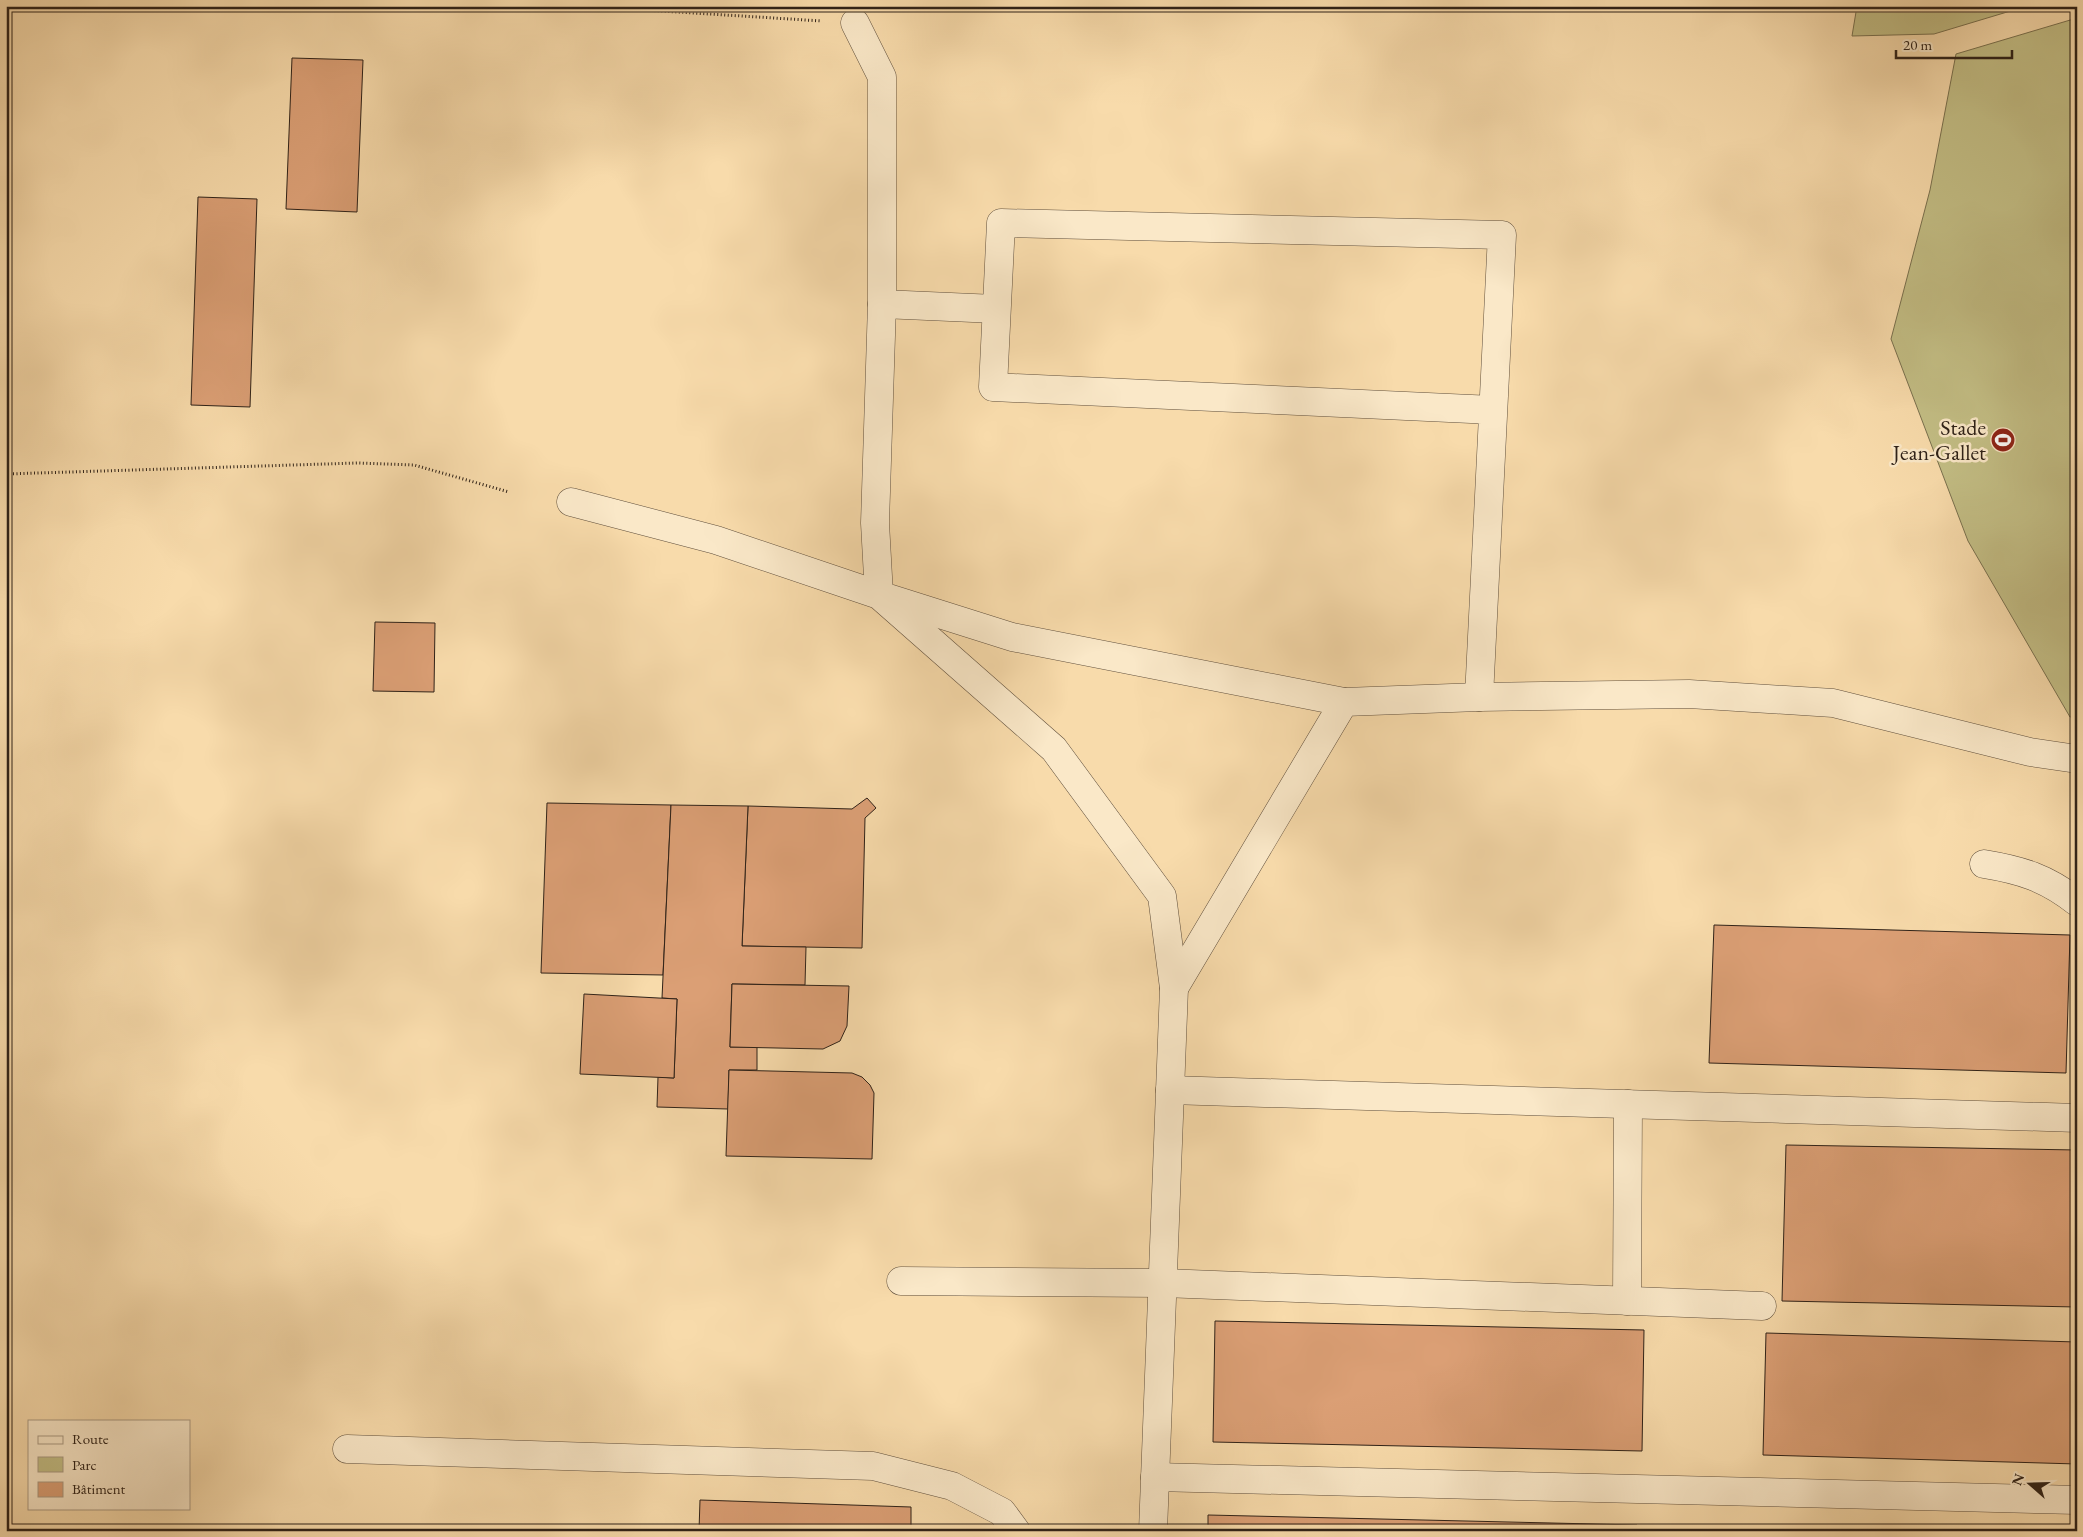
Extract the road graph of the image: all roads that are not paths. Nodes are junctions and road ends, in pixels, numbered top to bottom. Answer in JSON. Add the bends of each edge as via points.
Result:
{"nodes":[{"id":1,"x":855,"y":23,"type":"road end"},
{"id":2,"x":882,"y":304,"type":"junction"},
{"id":3,"x":996,"y":309,"type":"junction"},
{"id":4,"x":1493,"y":410,"type":"junction"},
{"id":5,"x":571,"y":502,"type":"dead end"},
{"id":6,"x":879,"y":595,"type":"junction"},
{"id":7,"x":1479,"y":697,"type":"junction"},
{"id":8,"x":1344,"y":702,"type":"junction"},
{"id":9,"x":2077,"y":759,"type":"edge"},
{"id":10,"x":1984,"y":864,"type":"dead end"},
{"id":11,"x":2077,"y":902,"type":"edge"},
{"id":12,"x":1174,"y":988,"type":"junction"},
{"id":13,"x":1170,"y":1090,"type":"junction"},
{"id":14,"x":1628,"y":1104,"type":"junction"},
{"id":15,"x":2077,"y":1118,"type":"edge"},
{"id":16,"x":901,"y":1281,"type":"dead end"},
{"id":17,"x":1162,"y":1283,"type":"junction"},
{"id":18,"x":1627,"y":1301,"type":"junction"},
{"id":19,"x":1762,"y":1306,"type":"dead end"},
{"id":20,"x":347,"y":1449,"type":"dead end"},
{"id":21,"x":1155,"y":1477,"type":"junction"},
{"id":22,"x":2077,"y":1500,"type":"edge"},
{"id":23,"x":1016,"y":1531,"type":"edge"},
{"id":24,"x":1153,"y":1531,"type":"edge"}],
"edges":[{"from":1,"to":2,"type":"lane","via":[[882,77]]},
{"from":2,"to":3,"type":"lane"},
{"from":2,"to":6,"type":"lane","via":[[875,523]]},
{"from":3,"to":4,"type":"lane","via":[[993,387]]},
{"from":3,"to":4,"type":"lane","via":[[1000,223],[1502,235]]},
{"from":4,"to":7,"type":"lane"},
{"from":5,"to":6,"type":"lane","via":[[716,540]]},
{"from":6,"to":8,"type":"lane","via":[[1012,637]]},
{"from":6,"to":12,"type":"lane","via":[[1054,748],[1162,896]]},
{"from":7,"to":8,"type":"lane"},
{"from":7,"to":9,"type":"lane","via":[[1689,694],[1833,703],[2030,752]]},
{"from":8,"to":12,"type":"lane"},
{"from":10,"to":11,"type":"lane","via":[[2018,870],[2059,888]]},
{"from":12,"to":13,"type":"lane"},
{"from":13,"to":14,"type":"lane"},
{"from":13,"to":17,"type":"lane"},
{"from":14,"to":15,"type":"lane"},
{"from":14,"to":18,"type":"lane"},
{"from":16,"to":17,"type":"lane"},
{"from":17,"to":18,"type":"lane"},
{"from":17,"to":21,"type":"lane"},
{"from":18,"to":19,"type":"lane"},
{"from":20,"to":23,"type":"lane","via":[[873,1466],[952,1486],[1002,1512]]},
{"from":21,"to":22,"type":"lane"},
{"from":21,"to":24,"type":"lane"}]}
